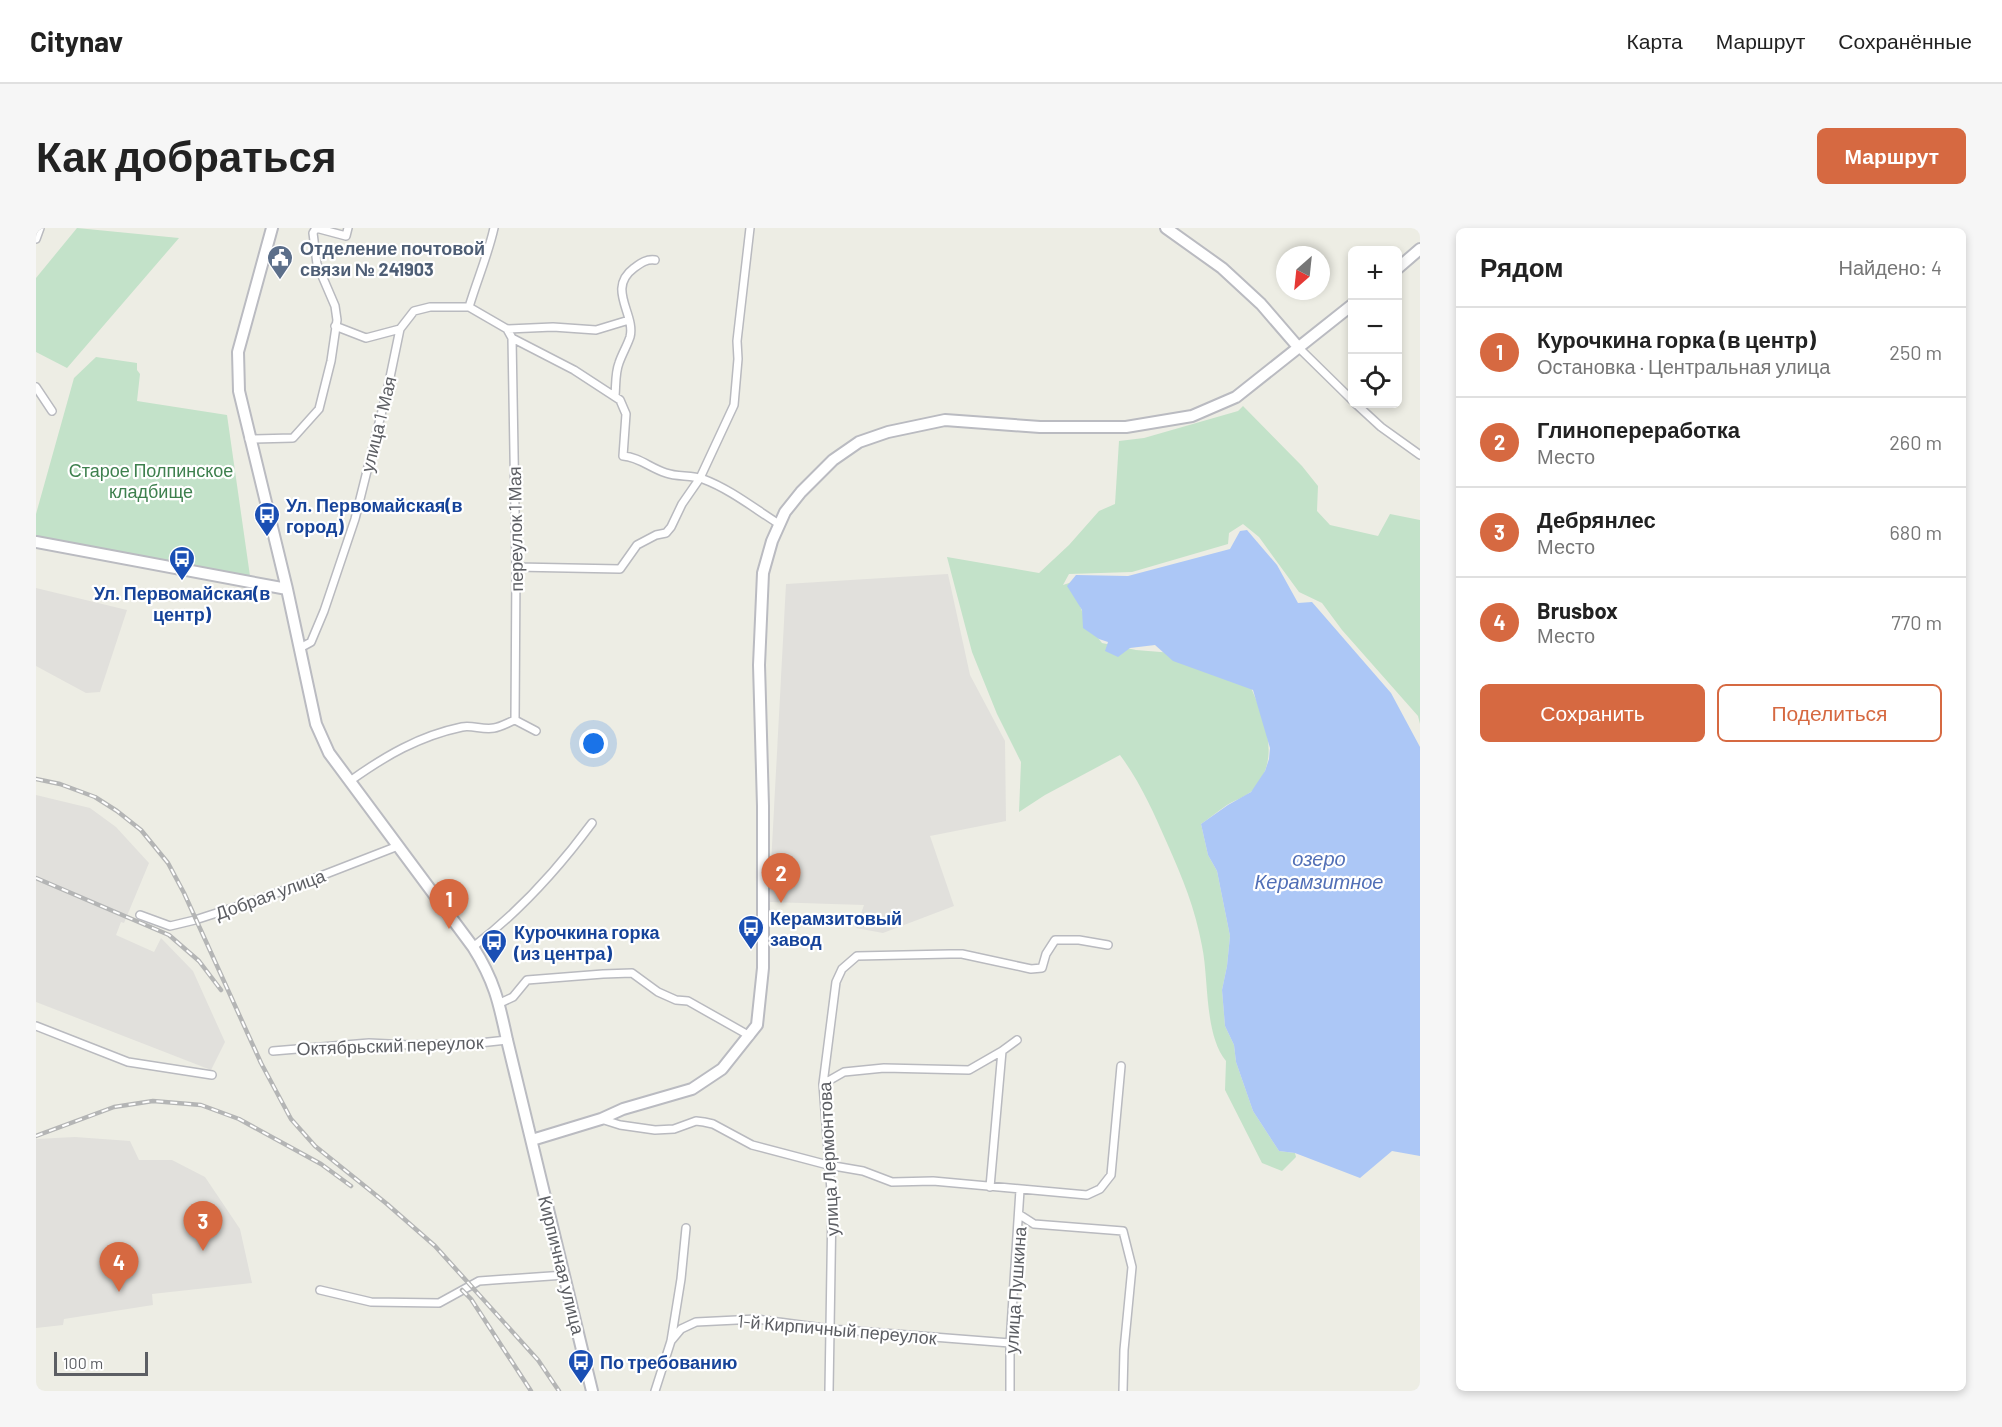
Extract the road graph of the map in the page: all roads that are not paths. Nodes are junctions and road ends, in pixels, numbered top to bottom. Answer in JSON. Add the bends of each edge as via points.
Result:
{"nodes":[{"id":1,"x":40,"y":228,"type":"edge"},
{"id":2,"x":272,"y":228,"type":"edge"},
{"id":3,"x":316,"y":228,"type":"edge"},
{"id":4,"x":348,"y":228,"type":"edge"},
{"id":5,"x":494,"y":228,"type":"edge"},
{"id":6,"x":750,"y":228,"type":"edge"},
{"id":7,"x":1166,"y":228,"type":"edge"},
{"id":8,"x":36,"y":239,"type":"edge"},
{"id":9,"x":1420,"y":249,"type":"edge"},
{"id":10,"x":655,"y":260,"type":"dead end"},
{"id":11,"x":1402,"y":265,"type":"edge"},
{"id":12,"x":469,"y":307,"type":"junction"},
{"id":13,"x":1348,"y":309,"type":"edge"},
{"id":14,"x":629,"y":320,"type":"junction"},
{"id":15,"x":335,"y":326,"type":"junction"},
{"id":16,"x":400,"y":329,"type":"junction"},
{"id":17,"x":507,"y":329,"type":"junction"},
{"id":18,"x":512,"y":338,"type":"junction"},
{"id":19,"x":1299,"y":348,"type":"junction"},
{"id":20,"x":36,"y":387,"type":"edge"},
{"id":21,"x":1348,"y":395,"type":"edge"},
{"id":22,"x":615,"y":396,"type":"junction"},
{"id":23,"x":1360,"y":408,"type":"edge"},
{"id":24,"x":52,"y":411,"type":"dead end"},
{"id":25,"x":249,"y":439,"type":"junction"},
{"id":26,"x":1420,"y":455,"type":"edge"},
{"id":27,"x":700,"y":478,"type":"junction"},
{"id":28,"x":779,"y":524,"type":"junction"},
{"id":29,"x":36,"y":542,"type":"edge"},
{"id":30,"x":516,"y":567,"type":"junction"},
{"id":31,"x":287,"y":589,"type":"junction"},
{"id":32,"x":300,"y":648,"type":"junction"},
{"id":33,"x":515,"y":720,"type":"junction"},
{"id":34,"x":536,"y":731,"type":"dead end"},
{"id":35,"x":350,"y":781,"type":"junction"},
{"id":36,"x":592,"y":824,"type":"dead end"},
{"id":37,"x":398,"y":846,"type":"junction"},
{"id":38,"x":140,"y":915,"type":"dead end"},
{"id":39,"x":1108,"y":945,"type":"dead end"},
{"id":40,"x":473,"y":947,"type":"junction"},
{"id":41,"x":500,"y":1003,"type":"junction"},
{"id":42,"x":36,"y":1026,"type":"edge"},
{"id":43,"x":750,"y":1036,"type":"junction"},
{"id":44,"x":507,"y":1040,"type":"junction"},
{"id":45,"x":1017,"y":1040,"type":"dead end"},
{"id":46,"x":273,"y":1051,"type":"dead end"},
{"id":47,"x":1002,"y":1051,"type":"junction"},
{"id":48,"x":1121,"y":1066,"type":"dead end"},
{"id":49,"x":212,"y":1075,"type":"dead end"},
{"id":50,"x":822,"y":1083,"type":"junction"},
{"id":51,"x":601,"y":1119,"type":"junction"},
{"id":52,"x":532,"y":1140,"type":"junction"},
{"id":53,"x":828,"y":1165,"type":"junction"},
{"id":54,"x":990,"y":1187,"type":"junction"},
{"id":55,"x":1020,"y":1190,"type":"junction"},
{"id":56,"x":1020,"y":1215,"type":"junction"},
{"id":57,"x":686,"y":1228,"type":"dead end"},
{"id":58,"x":565,"y":1275,"type":"junction"},
{"id":59,"x":320,"y":1290,"type":"dead end"},
{"id":60,"x":831,"y":1329,"type":"junction"},
{"id":61,"x":670,"y":1341,"type":"junction"},
{"id":62,"x":1010,"y":1343,"type":"junction"},
{"id":63,"x":592,"y":1391,"type":"edge"},
{"id":64,"x":655,"y":1391,"type":"edge"},
{"id":65,"x":829,"y":1391,"type":"edge"},
{"id":66,"x":1010,"y":1391,"type":"edge"},
{"id":67,"x":1123,"y":1391,"type":"edge"}],
"edges":[{"from":1,"to":8,"type":"street"},
{"from":2,"to":25,"type":"street","name":"Кирпичная улица","via":[[238,352],[239,391]]},
{"from":3,"to":4,"type":"street","via":[[346,236]]},
{"from":3,"to":15,"type":"street","via":[[313,233],[317,264],[335,306]]},
{"from":5,"to":12,"type":"street","via":[[489,254]]},
{"from":6,"to":27,"type":"street","via":[[734,405]]},
{"from":7,"to":19,"type":"street","via":[[1222,268],[1261,304]]},
{"from":9,"to":11,"type":"street"},
{"from":10,"to":14,"type":"street","via":[[645,261],[629,272],[623,285],[621,298]]},
{"from":12,"to":16,"type":"street","via":[[414,311]]},
{"from":12,"to":17,"type":"street"},
{"from":13,"to":19,"type":"street"},
{"from":14,"to":17,"type":"street","via":[[596,330]]},
{"from":14,"to":22,"type":"street","via":[[630,336],[618,367]]},
{"from":15,"to":16,"type":"street","via":[[366,338]]},
{"from":15,"to":25,"type":"street","via":[[319,409],[293,438]]},
{"from":16,"to":32,"type":"street","name":"улица 1 Мая","via":[[355,519],[311,642]]},
{"from":17,"to":18,"type":"street"},
{"from":18,"to":22,"type":"street"},
{"from":18,"to":30,"type":"street","name":"переулок 1 Мая"},
{"from":19,"to":21,"type":"street"},
{"from":19,"to":28,"type":"street","via":[[1236,397],[1192,416],[1126,427],[1040,427],[945,420],[888,432],[859,442],[833,460],[801,492]]},
{"from":20,"to":24,"type":"street"},
{"from":22,"to":27,"type":"street","via":[[623,405],[626,423],[623,456],[634,457],[668,474]]},
{"from":23,"to":26,"type":"street"},
{"from":25,"to":31,"type":"street","name":"Кирпичная улица"},
{"from":27,"to":28,"type":"street"},
{"from":27,"to":30,"type":"street","via":[[671,527],[637,545],[620,569]]},
{"from":28,"to":43,"type":"street","via":[[763,573],[759,664],[763,968],[757,1025]]},
{"from":29,"to":31,"type":"street"},
{"from":30,"to":33,"type":"street","name":"переулок 1 Мая"},
{"from":31,"to":32,"type":"street","name":"Кирпичная улица"},
{"from":32,"to":35,"type":"street","name":"Кирпичная улица","via":[[317,730]]},
{"from":33,"to":34,"type":"street"},
{"from":33,"to":35,"type":"street","via":[[493,729],[465,726],[412,742]]},
{"from":35,"to":37,"type":"street","name":"Кирпичная улица"},
{"from":36,"to":40,"type":"street","via":[[531,896]]},
{"from":37,"to":38,"type":"street","name":"Добрая улица","via":[[195,920],[170,926]]},
{"from":37,"to":40,"type":"street","name":"Кирпичная улица"},
{"from":39,"to":50,"type":"street","name":"улица Лермонтова","via":[[1055,940],[1042,968],[1031,969],[962,954],[852,958],[836,982]]},
{"from":40,"to":41,"type":"street","name":"Кирпичная улица"},
{"from":41,"to":43,"type":"street","via":[[513,997],[527,980],[632,974],[658,992],[688,1001]]},
{"from":41,"to":44,"type":"street","name":"Кирпичная улица"},
{"from":42,"to":49,"type":"street","via":[[128,1062]]},
{"from":43,"to":51,"type":"street","via":[[722,1069],[692,1089]]},
{"from":44,"to":46,"type":"street","name":"Октябрьский переулок","via":[[409,1045],[369,1042]]},
{"from":44,"to":52,"type":"street","name":"Кирпичная улица"},
{"from":45,"to":47,"type":"street"},
{"from":47,"to":50,"type":"street","via":[[969,1070],[874,1069],[844,1072]]},
{"from":47,"to":54,"type":"street"},
{"from":48,"to":55,"type":"street","via":[[1111,1175],[1100,1189],[1087,1195]]},
{"from":50,"to":53,"type":"street","name":"улица Лермонтова"},
{"from":51,"to":52,"type":"street"},
{"from":51,"to":53,"type":"street","via":[[655,1130],[704,1122],[752,1145]]},
{"from":52,"to":58,"type":"street","name":"Кирпичная улица"},
{"from":53,"to":54,"type":"street","via":[[863,1171],[892,1182],[933,1181]]},
{"from":53,"to":60,"type":"street","name":"улица Лермонтова","via":[[832,1204]]},
{"from":54,"to":55,"type":"street"},
{"from":55,"to":56,"type":"street","name":"улица Пушкина"},
{"from":56,"to":62,"type":"street","name":"улица Пушкина"},
{"from":56,"to":67,"type":"street","via":[[1034,1224],[1124,1231],[1132,1267]]},
{"from":57,"to":61,"type":"street"},
{"from":58,"to":59,"type":"street","via":[[479,1281],[439,1303],[371,1302]]},
{"from":58,"to":63,"type":"street","name":"Кирпичная улица"},
{"from":60,"to":61,"type":"street","name":"1-й Кирпичный переулок","via":[[757,1319],[696,1322],[681,1329]]},
{"from":60,"to":62,"type":"street","name":"1-й Кирпичный переулок"},
{"from":60,"to":65,"type":"street","name":"улица Лермонтова"},
{"from":61,"to":64,"type":"street"},
{"from":62,"to":66,"type":"street","name":"улица Пушкина"}]}
